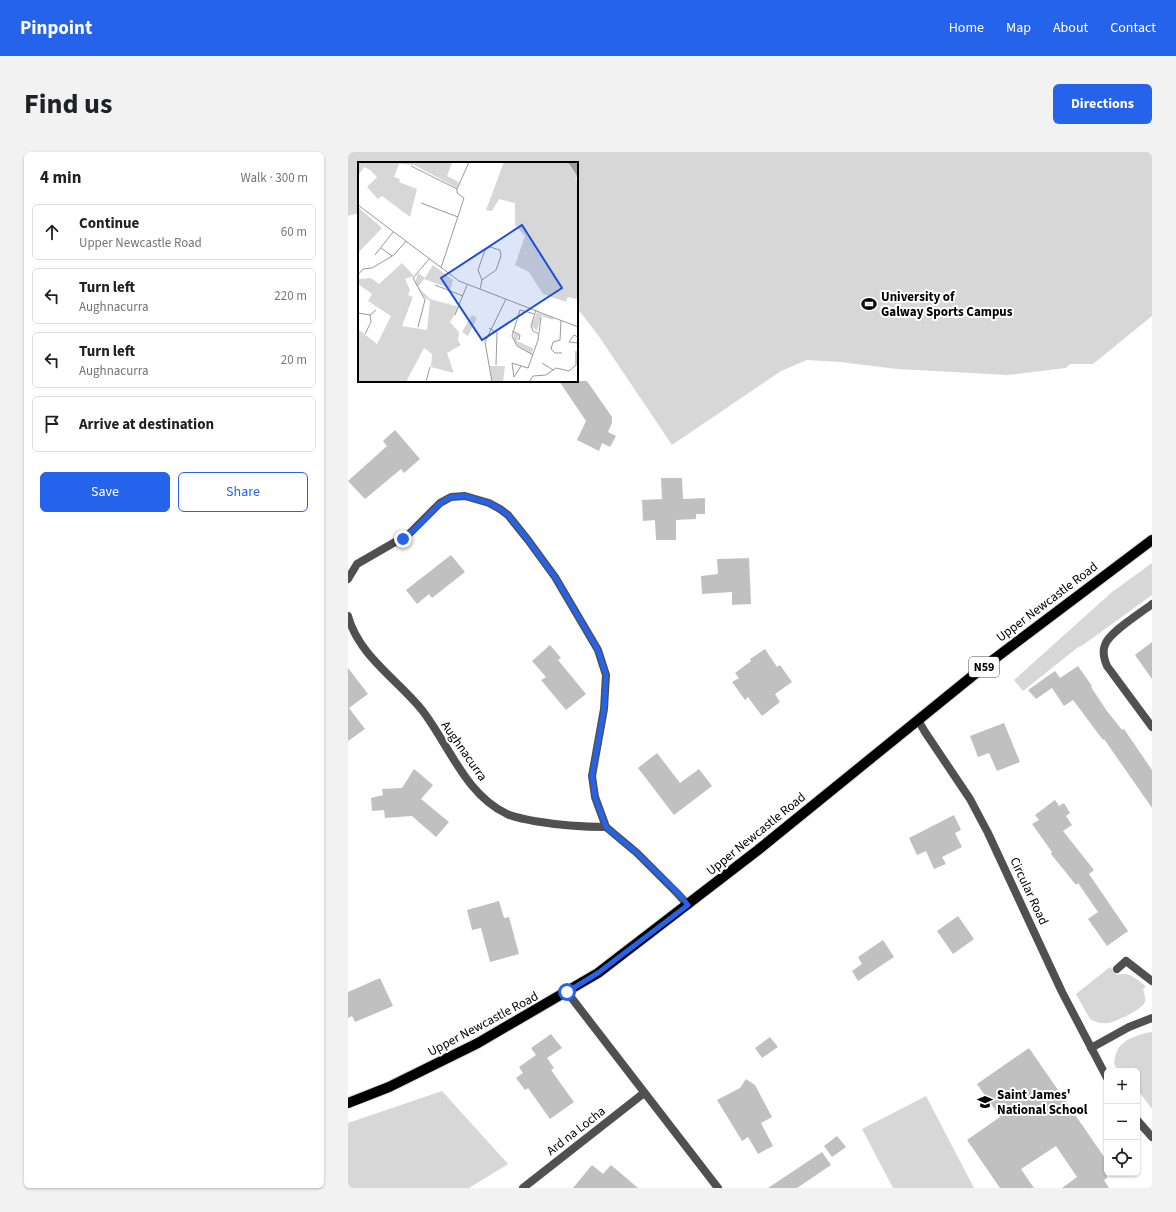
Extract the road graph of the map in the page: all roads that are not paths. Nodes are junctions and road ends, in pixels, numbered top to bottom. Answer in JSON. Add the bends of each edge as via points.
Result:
{"nodes":[{"id":1,"x":1152,"y":540,"type":"edge"},
{"id":2,"x":348,"y":579,"type":"edge"},
{"id":3,"x":1152,"y":604,"type":"edge"},
{"id":4,"x":348,"y":616,"type":"edge"},
{"id":5,"x":918,"y":720,"type":"junction"},
{"id":6,"x":1152,"y":727,"type":"edge"},
{"id":7,"x":606,"y":827,"type":"junction"},
{"id":8,"x":688,"y":905,"type":"junction"},
{"id":9,"x":1116,"y":969,"type":"dead end"},
{"id":10,"x":1152,"y":981,"type":"edge"},
{"id":11,"x":567,"y":992,"type":"junction"},
{"id":12,"x":1152,"y":1018,"type":"edge"},
{"id":13,"x":1091,"y":1048,"type":"junction"},
{"id":14,"x":1104,"y":1072,"type":"edge"},
{"id":15,"x":644,"y":1092,"type":"junction"},
{"id":16,"x":348,"y":1103,"type":"edge"},
{"id":17,"x":1140,"y":1123,"type":"edge"},
{"id":18,"x":1152,"y":1137,"type":"edge"},
{"id":19,"x":523,"y":1188,"type":"edge"},
{"id":20,"x":718,"y":1188,"type":"edge"}],
"edges":[{"from":1,"to":5,"type":"main road","name":"Upper Newcastle Road","number":"N59","via":[[981,669]]},
{"from":2,"to":7,"type":"street","via":[[357,564],[409,534],[445,499],[456,496],[473,497],[508,515],[555,577],[598,650],[606,675],[604,709],[592,776],[595,797]]},
{"from":3,"to":6,"type":"street","via":[[1112,635],[1105,645],[1104,652],[1107,666]]},
{"from":4,"to":7,"type":"street","name":"Aughnacurra","via":[[353,632],[366,652],[419,707],[468,783],[492,804],[517,818],[562,826]]},
{"from":5,"to":8,"type":"main road","name":"Upper Newcastle Road","number":"N59"},
{"from":5,"to":13,"type":"street","name":"Circular Road","via":[[970,799],[988,833]]},
{"from":7,"to":8,"type":"street","via":[[637,853]]},
{"from":8,"to":11,"type":"main road","name":"Upper Newcastle Road","number":"N59","via":[[598,973]]},
{"from":9,"to":10,"type":"street","via":[[1126,961]]},
{"from":11,"to":15,"type":"street"},
{"from":11,"to":16,"type":"main road","name":"Upper Newcastle Road","number":"N59","via":[[478,1043],[389,1087]]},
{"from":12,"to":13,"type":"street","via":[[1129,1027]]},
{"from":13,"to":14,"type":"street","name":"Circular Road"},
{"from":15,"to":19,"type":"street","name":"Ard na Locha"},
{"from":15,"to":20,"type":"street"},
{"from":17,"to":18,"type":"street"}]}
